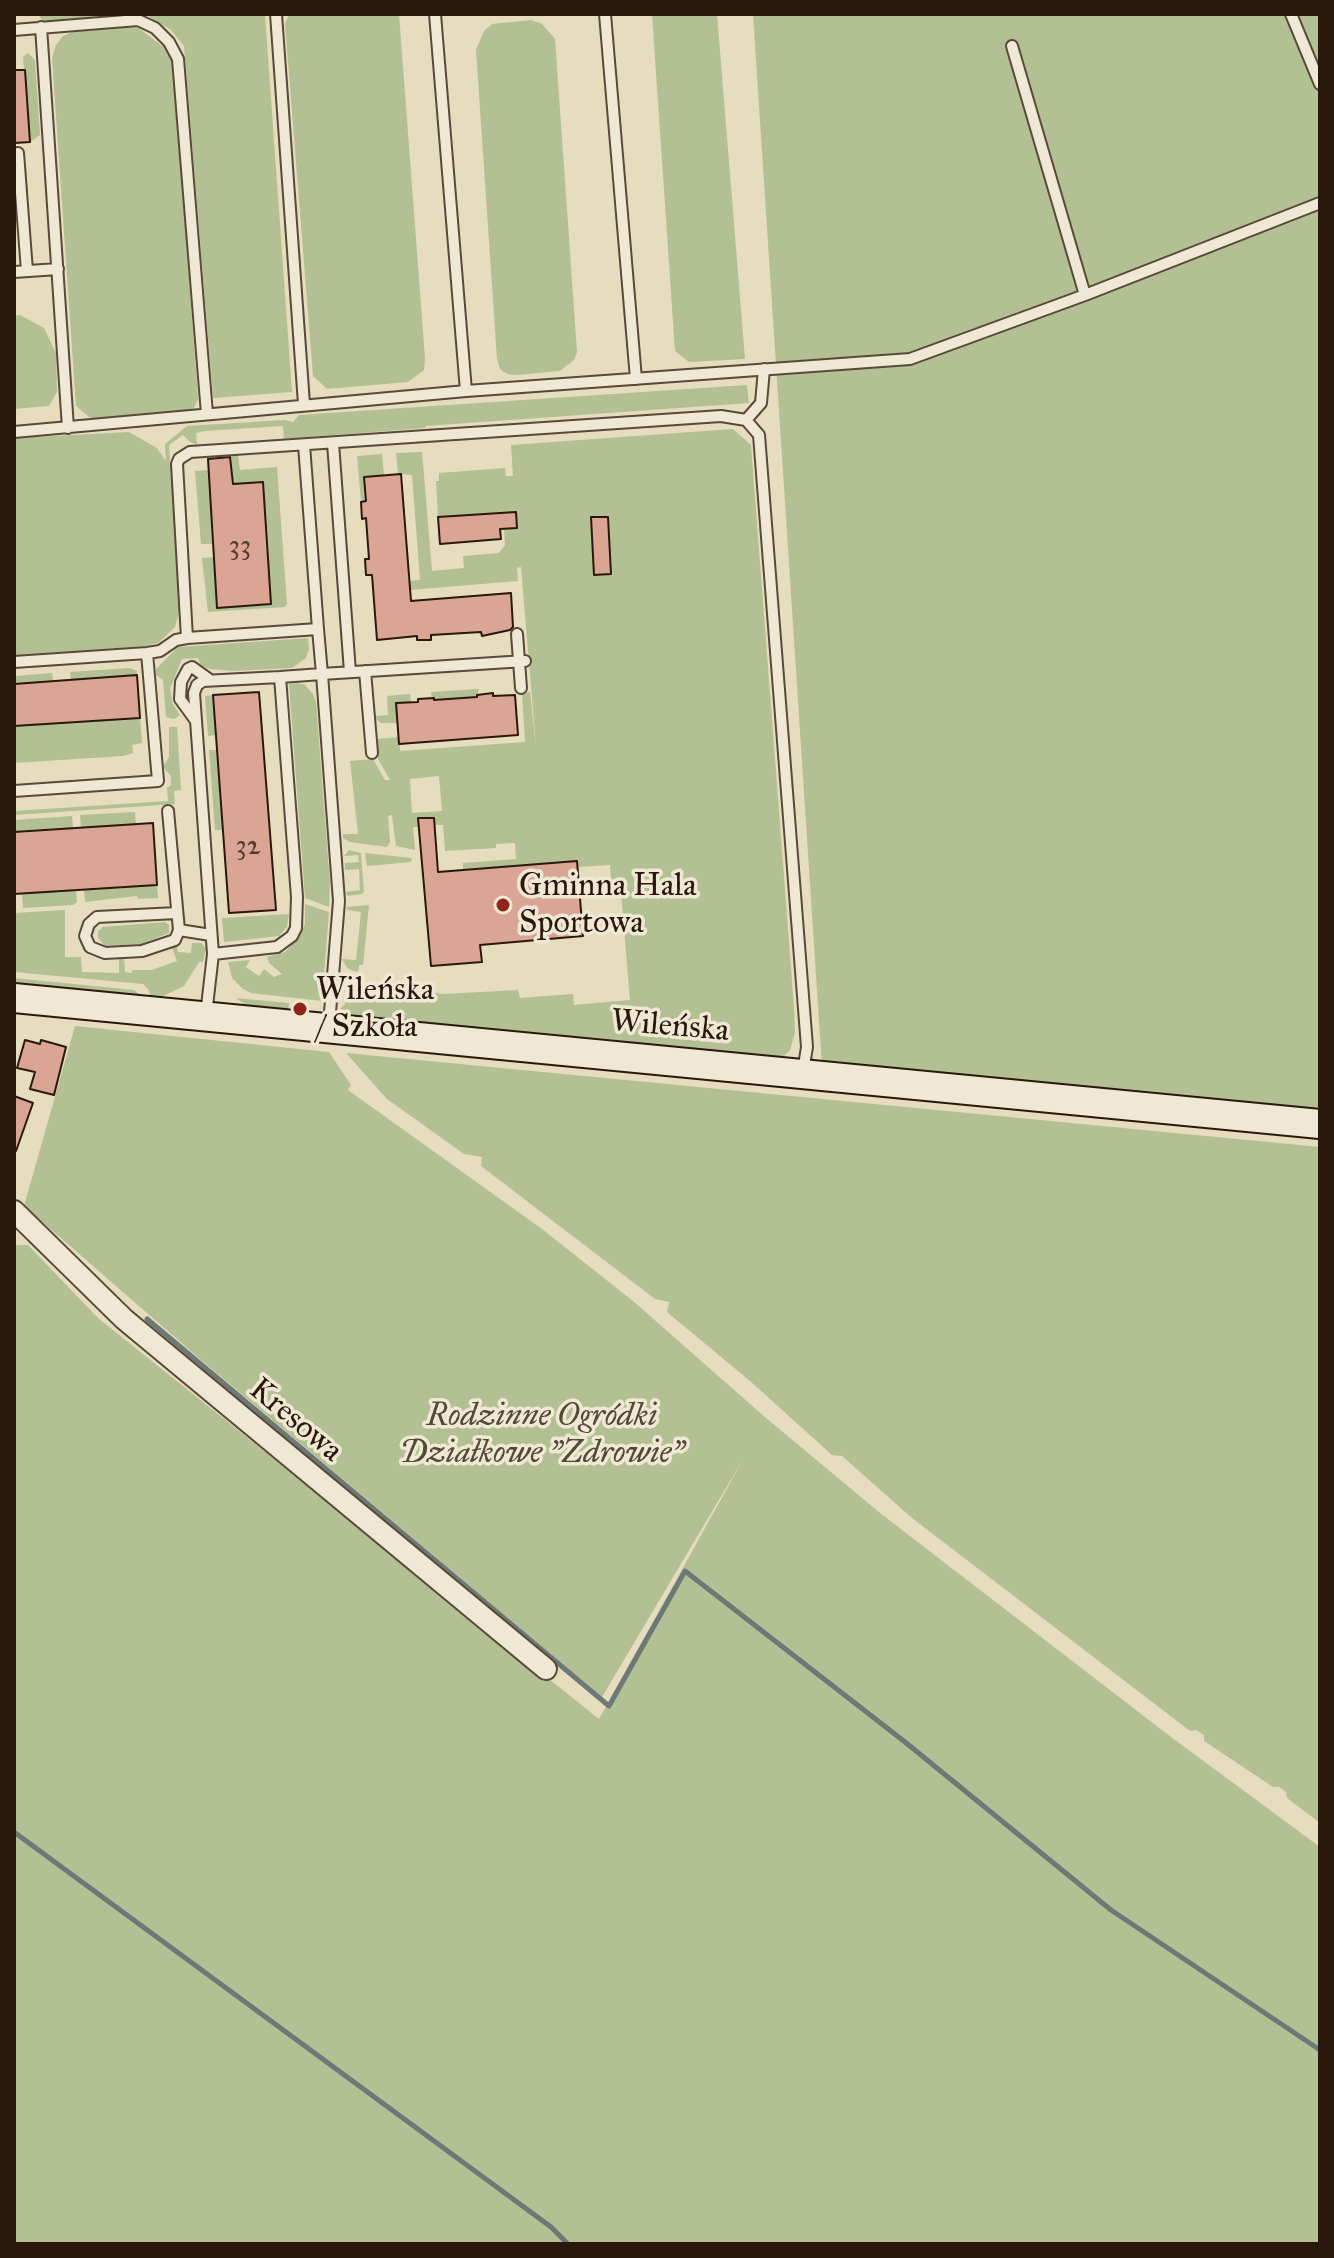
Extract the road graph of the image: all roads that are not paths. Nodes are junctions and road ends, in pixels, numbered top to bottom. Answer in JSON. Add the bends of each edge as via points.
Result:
{"nodes":[{"id":1,"x":30,"y":14,"type":"edge"},
{"id":2,"x":276,"y":14,"type":"edge"},
{"id":3,"x":435,"y":14,"type":"edge"},
{"id":4,"x":605,"y":14,"type":"edge"},
{"id":5,"x":1291,"y":14,"type":"edge"},
{"id":6,"x":132,"y":17,"type":"edge"},
{"id":7,"x":36,"y":28,"type":"junction"},
{"id":8,"x":14,"y":30,"type":"edge"},
{"id":9,"x":1012,"y":46,"type":"dead end"},
{"id":10,"x":1320,"y":84,"type":"edge"},
{"id":11,"x":18,"y":153,"type":"dead end"},
{"id":12,"x":1320,"y":203,"type":"edge"},
{"id":13,"x":58,"y":269,"type":"junction"},
{"id":14,"x":27,"y":271,"type":"junction"},
{"id":15,"x":14,"y":272,"type":"edge"},
{"id":16,"x":1085,"y":295,"type":"junction"},
{"id":17,"x":764,"y":369,"type":"junction"},
{"id":18,"x":636,"y":379,"type":"junction"},
{"id":19,"x":466,"y":391,"type":"junction"},
{"id":20,"x":304,"y":404,"type":"junction"},
{"id":21,"x":207,"y":414,"type":"junction"},
{"id":22,"x":746,"y":420,"type":"junction"},
{"id":23,"x":68,"y":428,"type":"junction"},
{"id":24,"x":14,"y":432,"type":"edge"},
{"id":25,"x":333,"y":443,"type":"junction"},
{"id":26,"x":304,"y":445,"type":"junction"},
{"id":27,"x":318,"y":629,"type":"junction"},
{"id":28,"x":517,"y":634,"type":"dead end"},
{"id":29,"x":187,"y":638,"type":"junction"},
{"id":30,"x":147,"y":653,"type":"junction"},
{"id":31,"x":522,"y":661,"type":"junction"},
{"id":32,"x":14,"y":662,"type":"edge"},
{"id":33,"x":365,"y":671,"type":"junction"},
{"id":34,"x":350,"y":672,"type":"junction"},
{"id":35,"x":322,"y":674,"type":"junction"},
{"id":36,"x":280,"y":677,"type":"junction"},
{"id":37,"x":210,"y":680,"type":"junction"},
{"id":38,"x":521,"y":688,"type":"dead end"},
{"id":39,"x":196,"y":721,"type":"junction"},
{"id":40,"x":372,"y":753,"type":"dead end"},
{"id":41,"x":14,"y":791,"type":"edge"},
{"id":42,"x":168,"y":811,"type":"dead end"},
{"id":43,"x":177,"y":913,"type":"junction"},
{"id":44,"x":179,"y":930,"type":"junction"},
{"id":45,"x":211,"y":935,"type":"junction"},
{"id":46,"x":213,"y":954,"type":"junction"},
{"id":47,"x":14,"y":998,"type":"edge"},
{"id":48,"x":205,"y":1017,"type":"junction"},
{"id":49,"x":328,"y":1029,"type":"junction"},
{"id":50,"x":803,"y":1074,"type":"junction"},
{"id":51,"x":1320,"y":1124,"type":"edge"},
{"id":52,"x":16,"y":1216,"type":"edge"},
{"id":53,"x":546,"y":1669,"type":"dead end"}],
"edges":[{"from":1,"to":7,"type":"lane"},
{"from":2,"to":20,"type":"lane"},
{"from":3,"to":19,"type":"lane"},
{"from":4,"to":18,"type":"lane"},
{"from":5,"to":10,"type":"lane"},
{"from":6,"to":7,"type":"lane"},
{"from":6,"to":21,"type":"lane","via":[[155,28],[178,59]]},
{"from":7,"to":8,"type":"lane"},
{"from":7,"to":13,"type":"lane"},
{"from":9,"to":16,"type":"lane"},
{"from":11,"to":14,"type":"lane"},
{"from":12,"to":16,"type":"lane"},
{"from":13,"to":14,"type":"lane"},
{"from":13,"to":23,"type":"lane"},
{"from":14,"to":15,"type":"lane"},
{"from":16,"to":17,"type":"lane","via":[[910,359]]},
{"from":17,"to":18,"type":"lane"},
{"from":17,"to":22,"type":"lane","via":[[761,403]]},
{"from":18,"to":19,"type":"lane"},
{"from":19,"to":20,"type":"lane"},
{"from":20,"to":21,"type":"lane"},
{"from":21,"to":23,"type":"lane"},
{"from":22,"to":25,"type":"lane","via":[[721,416]]},
{"from":22,"to":50,"type":"lane","via":[[759,435],[806,1032]]},
{"from":23,"to":24,"type":"lane"},
{"from":25,"to":26,"type":"lane"},
{"from":25,"to":34,"type":"lane"},
{"from":26,"to":27,"type":"lane"},
{"from":26,"to":29,"type":"lane","via":[[190,452],[179,459]]},
{"from":27,"to":29,"type":"lane"},
{"from":27,"to":35,"type":"lane"},
{"from":28,"to":31,"type":"lane"},
{"from":29,"to":30,"type":"lane"},
{"from":30,"to":32,"type":"lane"},
{"from":30,"to":41,"type":"lane","via":[[158,781]]},
{"from":31,"to":33,"type":"lane"},
{"from":31,"to":38,"type":"lane"},
{"from":33,"to":34,"type":"lane"},
{"from":33,"to":40,"type":"lane"},
{"from":34,"to":35,"type":"lane"},
{"from":35,"to":36,"type":"lane"},
{"from":35,"to":49,"type":"lane","via":[[339,901]]},
{"from":36,"to":37,"type":"lane"},
{"from":36,"to":46,"type":"lane","via":[[296,928],[277,947]]},
{"from":37,"to":39,"type":"lane","via":[[197,685],[194,693]]},
{"from":37,"to":39,"type":"lane","via":[[192,667],[181,682],[180,699]]},
{"from":39,"to":45,"type":"lane"},
{"from":42,"to":43,"type":"lane"},
{"from":43,"to":44,"type":"lane"},
{"from":43,"to":44,"type":"lane","via":[[97,917],[85,936],[90,947],[105,953],[142,951],[175,940]]},
{"from":44,"to":45,"type":"lane"},
{"from":45,"to":46,"type":"lane"},
{"from":46,"to":48,"type":"lane"},
{"from":47,"to":48,"type":"street","name":"Wileńska"},
{"from":48,"to":49,"type":"street","name":"Wileńska"},
{"from":49,"to":50,"type":"street","name":"Wileńska"},
{"from":50,"to":51,"type":"street","name":"Wileńska"},
{"from":52,"to":53,"type":"street","name":"Kresowa","via":[[124,1319]]}]}
